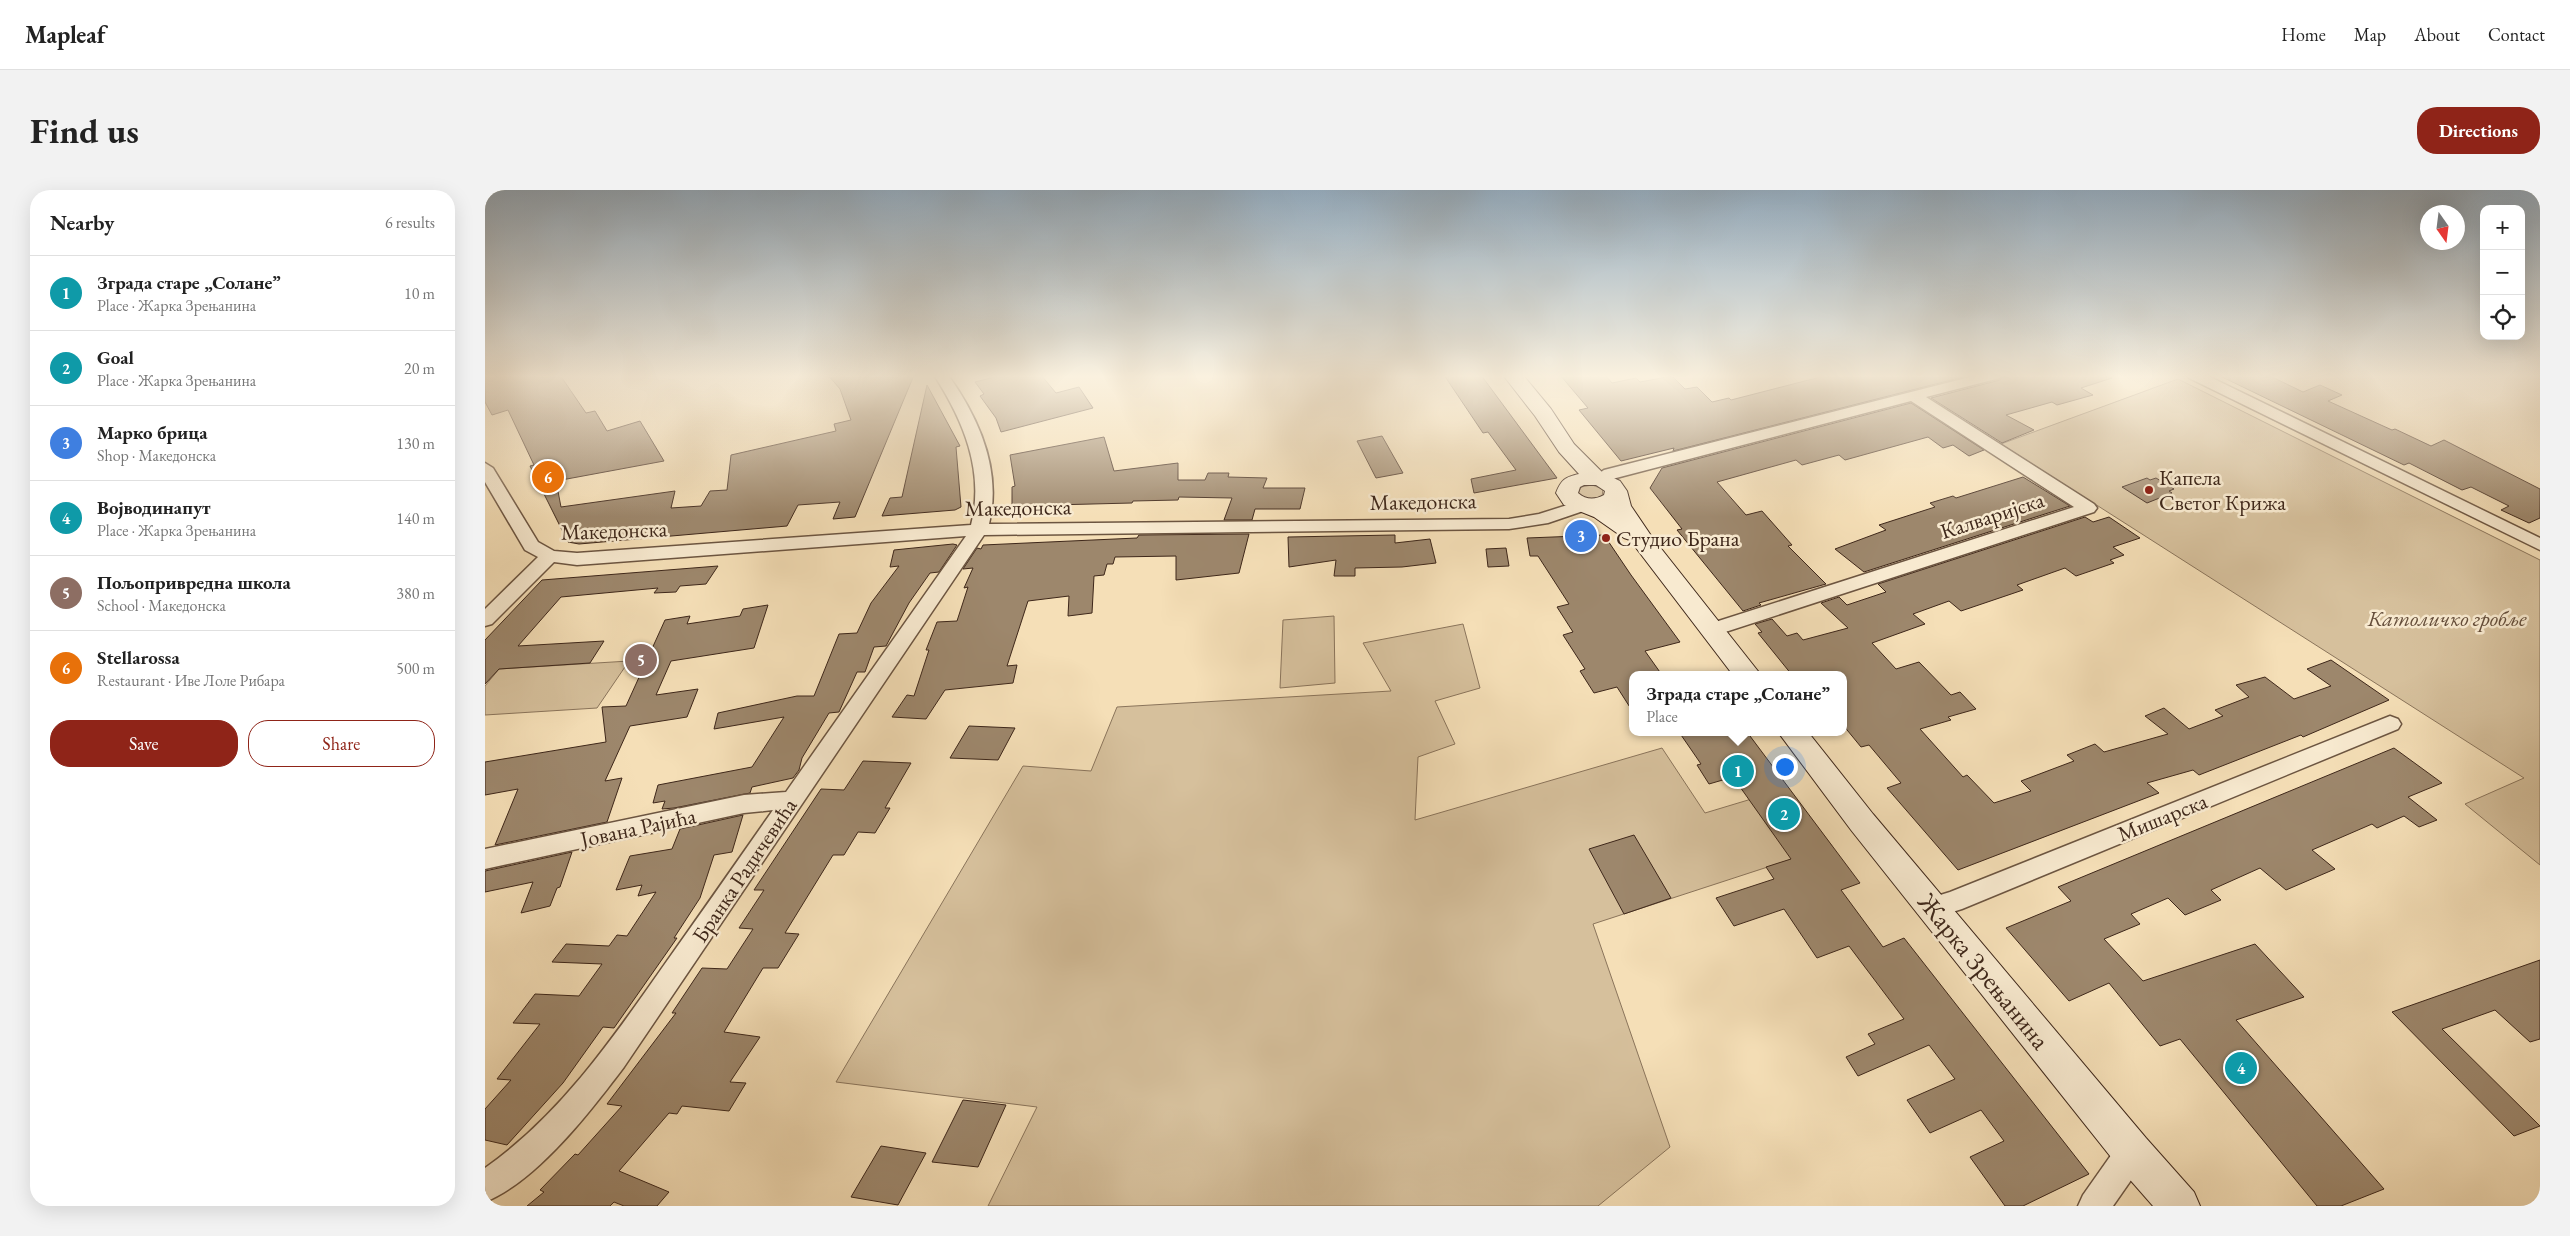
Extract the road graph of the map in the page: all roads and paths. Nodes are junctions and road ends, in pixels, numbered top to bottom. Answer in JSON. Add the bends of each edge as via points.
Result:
{"nodes":[{"id":1,"x":969,"y":422,"type":"edge"},
{"id":2,"x":1550,"y":422,"type":"edge"},
{"id":3,"x":1812,"y":422,"type":"edge"},
{"id":4,"x":1955,"y":422,"type":"edge"},
{"id":5,"x":2291,"y":422,"type":"edge"},
{"id":6,"x":1566,"y":448,"type":"junction"},
{"id":7,"x":485,"y":468,"type":"edge"},
{"id":8,"x":1606,"y":484,"type":"junction"},
{"id":9,"x":1577,"y":497,"type":"junction"},
{"id":10,"x":979,"y":530,"type":"junction"},
{"id":11,"x":1643,"y":542,"type":"junction"},
{"id":12,"x":2540,"y":545,"type":"edge"},
{"id":13,"x":550,"y":556,"type":"junction"},
{"id":14,"x":485,"y":620,"type":"edge"},
{"id":15,"x":1713,"y":630,"type":"junction"},
{"id":16,"x":1745,"y":671,"type":"edge"},
{"id":17,"x":2390,"y":724,"type":"dead end"},
{"id":18,"x":1795,"y":736,"type":"edge"},
{"id":19,"x":791,"y":800,"type":"junction"},
{"id":20,"x":485,"y":859,"type":"edge"},
{"id":21,"x":1933,"y":907,"type":"junction"},
{"id":22,"x":2132,"y":1152,"type":"junction"},
{"id":23,"x":485,"y":1187,"type":"edge"},
{"id":24,"x":2094,"y":1206,"type":"edge"},
{"id":25,"x":2180,"y":1206,"type":"edge"}],
"edges":[{"from":1,"to":10,"type":"street","name":"Бранка Радичевића","via":[[975,439],[986,504]]},
{"from":2,"to":6,"type":"main road"},
{"from":3,"to":8,"type":"street","via":[[1644,466]]},
{"from":4,"to":15,"type":"street","name":"Калваријска","via":[[2088,508]]},
{"from":5,"to":12,"type":"street"},
{"from":6,"to":8,"type":"main road"},
{"from":6,"to":9,"type":"main road"},
{"from":7,"to":13,"type":"street","via":[[527,540],[536,550]]},
{"from":8,"to":9,"type":"main road","via":[[1610,502]]},
{"from":8,"to":11,"type":"main road"},
{"from":9,"to":10,"type":"street","name":"Македонска","via":[[1531,522]]},
{"from":9,"to":11,"type":"main road"},
{"from":10,"to":13,"type":"street","name":"Македонска","via":[[596,558]]},
{"from":10,"to":19,"type":"street","name":"Бранка Радичевића"},
{"from":11,"to":15,"type":"main road"},
{"from":13,"to":14,"type":"street"},
{"from":15,"to":16,"type":"main road"},
{"from":17,"to":21,"type":"street","name":"Мишарска","via":[[1953,902]]},
{"from":18,"to":21,"type":"main road","name":"Жарка Зрењанина"},
{"from":19,"to":20,"type":"street","name":"Јована Рајића","via":[[744,804]]},
{"from":19,"to":23,"type":"street","name":"Бранка Радичевића","via":[[630,1037],[580,1103],[537,1148]]},
{"from":21,"to":22,"type":"main road","name":"Жарка Зрењанина"},
{"from":22,"to":24,"type":"street"},
{"from":22,"to":25,"type":"main road","name":"Жарка Зрењанина"}]}
